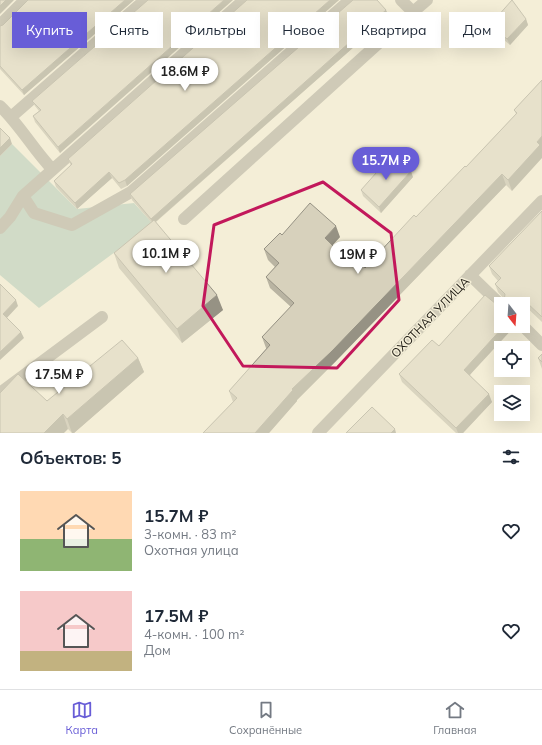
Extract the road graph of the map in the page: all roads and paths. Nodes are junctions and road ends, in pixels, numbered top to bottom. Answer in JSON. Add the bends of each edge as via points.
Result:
{"nodes":[{"id":1,"x":25,"y":0,"type":"edge"},
{"id":2,"x":145,"y":0,"type":"edge"},
{"id":3,"x":244,"y":0,"type":"edge"},
{"id":4,"x":350,"y":0,"type":"edge"},
{"id":5,"x":401,"y":0,"type":"edge"},
{"id":6,"x":426,"y":0,"type":"edge"},
{"id":7,"x":413,"y":12,"type":"joint"},
{"id":8,"x":0,"y":25,"type":"edge"},
{"id":9,"x":373,"y":48,"type":"edge"},
{"id":10,"x":0,"y":106,"type":"edge"},
{"id":11,"x":11,"y":117,"type":"junction"},
{"id":12,"x":52,"y":169,"type":"junction"},
{"id":13,"x":23,"y":196,"type":"junction"},
{"id":14,"x":542,"y":201,"type":"edge"},
{"id":15,"x":184,"y":219,"type":"dead end"},
{"id":16,"x":0,"y":228,"type":"edge"},
{"id":17,"x":470,"y":275,"type":"junction"},
{"id":18,"x":494,"y":298,"type":"edge"},
{"id":19,"x":102,"y":317,"type":"dead end"},
{"id":20,"x":530,"y":333,"type":"edge"},
{"id":21,"x":542,"y":345,"type":"edge"},
{"id":22,"x":0,"y":393,"type":"edge"},
{"id":23,"x":318,"y":433,"type":"edge"}],
"edges":[{"from":1,"to":8,"type":"street"},
{"from":2,"to":11,"type":"street"},
{"from":3,"to":12,"type":"street"},
{"from":4,"to":13,"type":"street","via":[[131,192],[72,225],[34,213]]},
{"from":5,"to":7,"type":"street"},
{"from":6,"to":7,"type":"street"},
{"from":9,"to":15,"type":"street"},
{"from":10,"to":11,"type":"street"},
{"from":11,"to":12,"type":"street"},
{"from":12,"to":13,"type":"street"},
{"from":13,"to":16,"type":"street"},
{"from":14,"to":17,"type":"street","name":"ОХОТНАЯ УЛИЦА"},
{"from":17,"to":18,"type":"street"},
{"from":17,"to":23,"type":"street","name":"ОХОТНАЯ УЛИЦА"},
{"from":19,"to":22,"type":"street"},
{"from":20,"to":21,"type":"street"}]}
